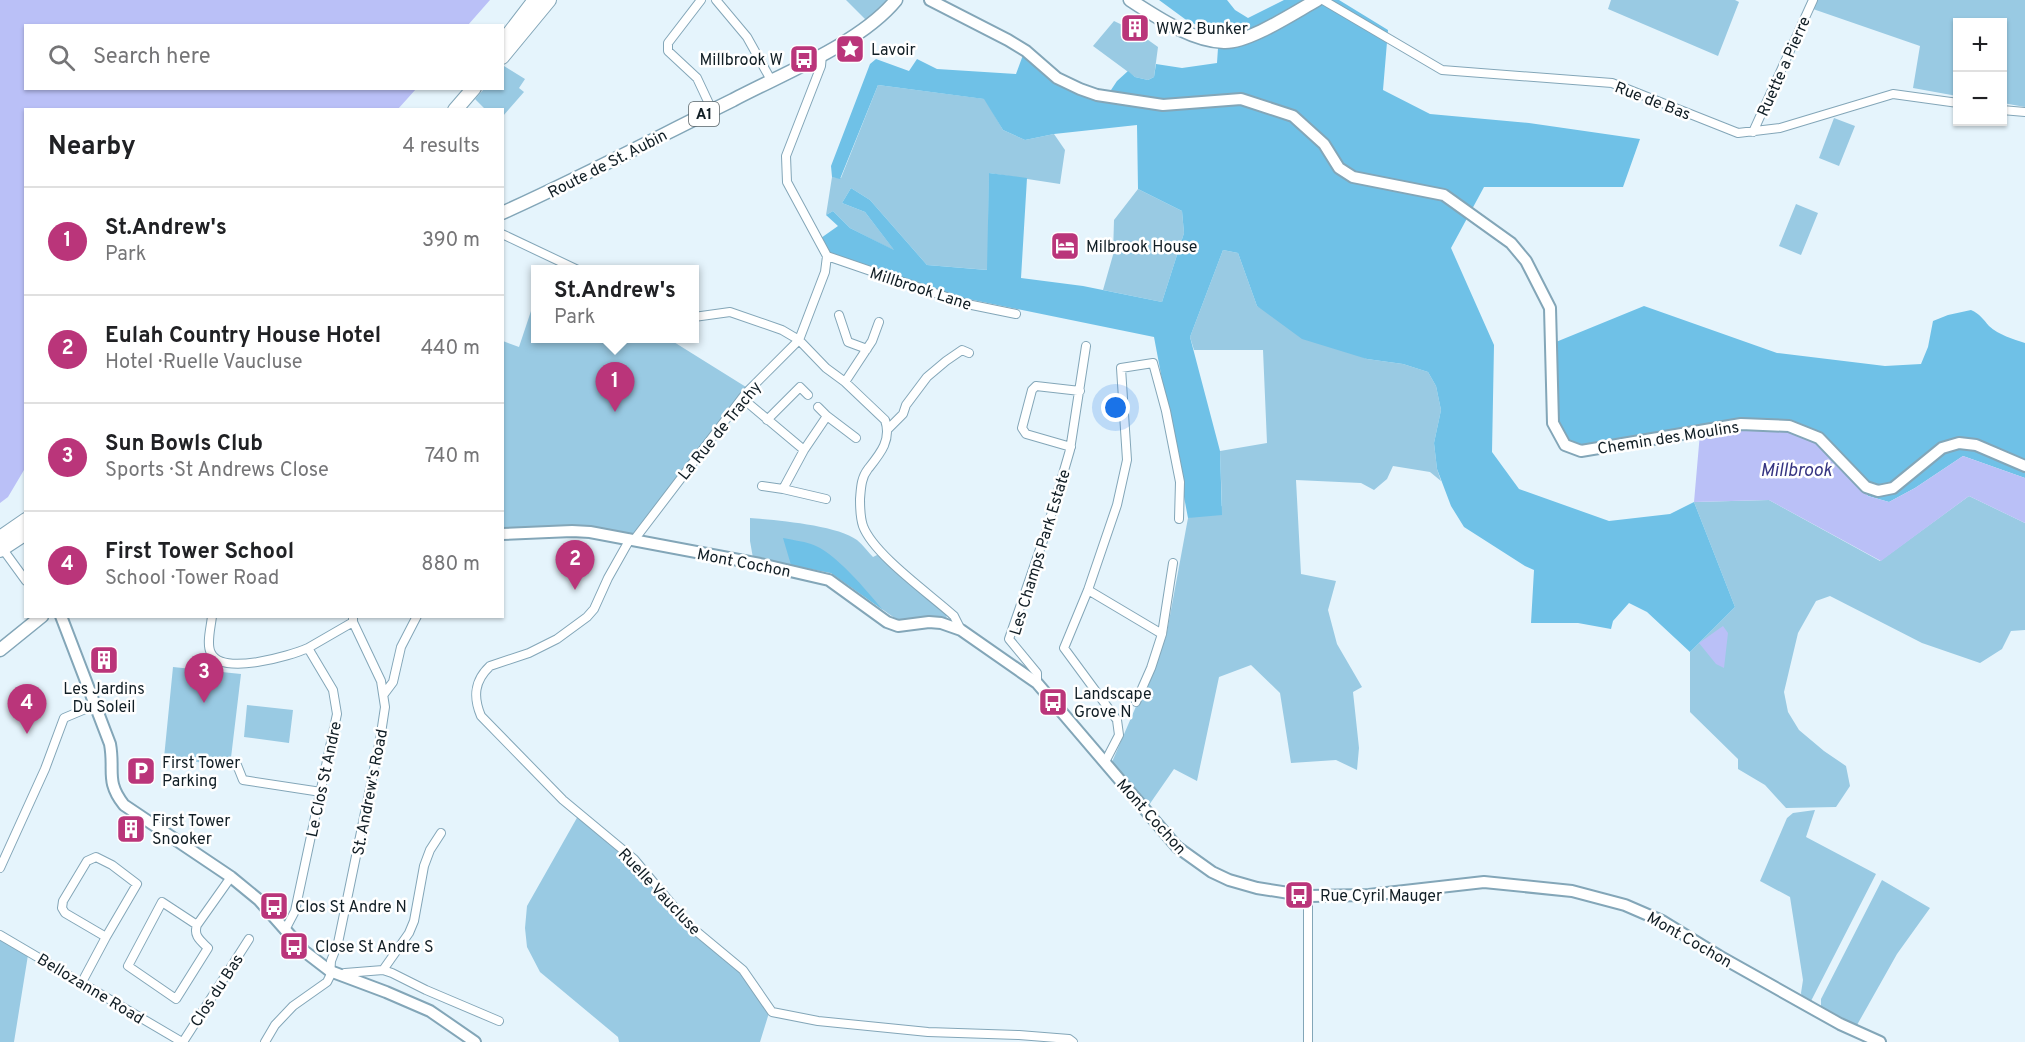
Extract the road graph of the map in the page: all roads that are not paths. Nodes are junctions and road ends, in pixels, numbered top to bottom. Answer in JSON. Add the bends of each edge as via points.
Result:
{"nodes":[{"id":1,"x":536,"y":0,"type":"edge"},
{"id":2,"x":549,"y":0,"type":"edge"},
{"id":3,"x":701,"y":0,"type":"edge"},
{"id":4,"x":716,"y":0,"type":"edge"},
{"id":5,"x":896,"y":0,"type":"edge"},
{"id":6,"x":930,"y":0,"type":"edge"},
{"id":7,"x":1130,"y":0,"type":"edge"},
{"id":8,"x":1317,"y":0,"type":"edge"},
{"id":9,"x":1323,"y":0,"type":"edge"},
{"id":10,"x":1813,"y":0,"type":"edge"},
{"id":11,"x":504,"y":40,"type":"edge"},
{"id":12,"x":504,"y":55,"type":"edge"},
{"id":13,"x":822,"y":55,"type":"junction"},
{"id":14,"x":771,"y":80,"type":"junction"},
{"id":15,"x":462,"y":90,"type":"edge"},
{"id":16,"x":472,"y":90,"type":"edge"},
{"id":17,"x":1953,"y":102,"type":"edge"},
{"id":18,"x":447,"y":108,"type":"edge"},
{"id":19,"x":458,"y":108,"type":"edge"},
{"id":20,"x":712,"y":110,"type":"junction"},
{"id":21,"x":2007,"y":110,"type":"edge"},
{"id":22,"x":2025,"y":112,"type":"edge"},
{"id":23,"x":1753,"y":132,"type":"junction"},
{"id":24,"x":504,"y":212,"type":"edge"},
{"id":25,"x":504,"y":235,"type":"edge"},
{"id":26,"x":827,"y":256,"type":"junction"},
{"id":27,"x":567,"y":265,"type":"edge"},
{"id":28,"x":1016,"y":314,"type":"dead end"},
{"id":29,"x":839,"y":315,"type":"dead end"},
{"id":30,"x":699,"y":316,"type":"edge"},
{"id":31,"x":879,"y":322,"type":"dead end"},
{"id":32,"x":799,"y":340,"type":"junction"},
{"id":33,"x":1086,"y":346,"type":"dead end"},
{"id":34,"x":867,"y":349,"type":"junction"},
{"id":35,"x":969,"y":353,"type":"dead end"},
{"id":36,"x":845,"y":382,"type":"junction"},
{"id":37,"x":1080,"y":391,"type":"junction"},
{"id":38,"x":808,"y":395,"type":"dead end"},
{"id":39,"x":742,"y":398,"type":"junction"},
{"id":40,"x":818,"y":407,"type":"dead end"},
{"id":41,"x":827,"y":416,"type":"junction"},
{"id":42,"x":767,"y":420,"type":"junction"},
{"id":43,"x":888,"y":429,"type":"junction"},
{"id":44,"x":856,"y":438,"type":"dead end"},
{"id":45,"x":1071,"y":447,"type":"junction"},
{"id":46,"x":804,"y":450,"type":"junction"},
{"id":47,"x":2025,"y":466,"type":"edge"},
{"id":48,"x":762,"y":486,"type":"dead end"},
{"id":49,"x":783,"y":489,"type":"junction"},
{"id":50,"x":826,"y":499,"type":"dead end"},
{"id":51,"x":1179,"y":519,"type":"dead end"},
{"id":52,"x":24,"y":522,"type":"edge"},
{"id":53,"x":24,"y":534,"type":"edge"},
{"id":54,"x":504,"y":534,"type":"edge"},
{"id":55,"x":632,"y":540,"type":"junction"},
{"id":56,"x":1,"y":545,"type":"edge"},
{"id":57,"x":1173,"y":563,"type":"dead end"},
{"id":58,"x":24,"y":578,"type":"edge"},
{"id":59,"x":1088,"y":590,"type":"junction"},
{"id":60,"x":40,"y":618,"type":"edge"},
{"id":61,"x":62,"y":618,"type":"edge"},
{"id":62,"x":212,"y":618,"type":"edge"},
{"id":63,"x":416,"y":618,"type":"edge"},
{"id":64,"x":353,"y":619,"type":"edge"},
{"id":65,"x":961,"y":630,"type":"junction"},
{"id":66,"x":1162,"y":634,"type":"junction"},
{"id":67,"x":308,"y":648,"type":"junction"},
{"id":68,"x":0,"y":651,"type":"edge"},
{"id":69,"x":1037,"y":683,"type":"junction"},
{"id":70,"x":384,"y":694,"type":"junction"},
{"id":71,"x":1136,"y":702,"type":"dead end"},
{"id":72,"x":95,"y":705,"type":"junction"},
{"id":73,"x":230,"y":762,"type":"dead end"},
{"id":74,"x":1105,"y":762,"type":"junction"},
{"id":75,"x":321,"y":792,"type":"junction"},
{"id":76,"x":441,"y":833,"type":"dead end"},
{"id":77,"x":0,"y":867,"type":"edge"},
{"id":78,"x":231,"y":877,"type":"junction"},
{"id":79,"x":1308,"y":897,"type":"junction"},
{"id":80,"x":197,"y":925,"type":"junction"},
{"id":81,"x":285,"y":930,"type":"junction"},
{"id":82,"x":0,"y":935,"type":"edge"},
{"id":83,"x":106,"y":937,"type":"junction"},
{"id":84,"x":249,"y":939,"type":"dead end"},
{"id":85,"x":383,"y":970,"type":"junction"},
{"id":86,"x":330,"y":971,"type":"junction"},
{"id":87,"x":342,"y":976,"type":"junction"},
{"id":88,"x":82,"y":982,"type":"junction"},
{"id":89,"x":499,"y":1021,"type":"dead end"},
{"id":90,"x":182,"y":1042,"type":"edge"},
{"id":91,"x":265,"y":1042,"type":"edge"},
{"id":92,"x":474,"y":1042,"type":"edge"},
{"id":93,"x":1073,"y":1042,"type":"edge"},
{"id":94,"x":1308,"y":1042,"type":"edge"},
{"id":95,"x":1880,"y":1042,"type":"edge"}],
"edges":[{"from":1,"to":11,"type":"highway"},
{"from":2,"to":12,"type":"highway"},
{"from":3,"to":20,"type":"street","via":[[668,44],[668,51],[697,78]]},
{"from":4,"to":14,"type":"street","via":[[747,37]]},
{"from":5,"to":13,"type":"main road","name":"Route de St. Aubin","number":"A1","via":[[869,26]]},
{"from":6,"to":47,"type":"street","name":"Chemin des Moulins","via":[[1008,40],[1057,78],[1080,89],[1163,105],[1241,99],[1293,116],[1323,144],[1339,168],[1353,177],[1444,195],[1511,243],[1526,261],[1550,308],[1553,423],[1565,446],[1581,451],[1741,424],[1789,426],[1819,438],[1866,487],[1878,491],[1893,488],[1942,448],[1959,442]]},
{"from":7,"to":8,"type":"main road","via":[[1178,28],[1225,42],[1260,31]]},
{"from":9,"to":23,"type":"street","name":"Rue de Bas","via":[[1442,70],[1612,83],[1737,133]]},
{"from":10,"to":23,"type":"street","name":"Ruette a Pierre"},
{"from":13,"to":14,"type":"main road","name":"Route de St. Aubin","number":"A1"},
{"from":13,"to":26,"type":"street","via":[[786,156],[787,182]]},
{"from":14,"to":20,"type":"main road","name":"Route de St. Aubin","number":"A1"},
{"from":15,"to":18,"type":"highway"},
{"from":16,"to":19,"type":"highway"},
{"from":17,"to":23,"type":"street","name":"Rue de Bas","via":[[1893,94],[1780,128]]},
{"from":20,"to":24,"type":"main road","name":"Route de St. Aubin","number":"A1"},
{"from":21,"to":22,"type":"street"},
{"from":25,"to":27,"type":"street"},
{"from":26,"to":28,"type":"street","name":"Millbrook Lane","via":[[967,304]]},
{"from":26,"to":32,"type":"street","name":"La Rue de Trachy","via":[[825,272]]},
{"from":29,"to":34,"type":"street","via":[[848,342]]},
{"from":30,"to":32,"type":"street","via":[[738,314]]},
{"from":31,"to":34,"type":"street"},
{"from":32,"to":36,"type":"street"},
{"from":32,"to":39,"type":"street","name":"La Rue de Trachy"},
{"from":33,"to":37,"type":"street","name":"Les Champs Park Estate"},
{"from":34,"to":36,"type":"street"},
{"from":35,"to":43,"type":"street","via":[[962,350],[927,377]]},
{"from":36,"to":43,"type":"street","via":[[885,420]]},
{"from":37,"to":45,"type":"street","name":"Les Champs Park Estate"},
{"from":37,"to":45,"type":"street","name":"Les Champs Park Estate","via":[[1036,386],[1022,428],[1026,434]]},
{"from":38,"to":42,"type":"street","via":[[800,387]]},
{"from":39,"to":42,"type":"street"},
{"from":39,"to":55,"type":"street","name":"La Rue de Trachy"},
{"from":40,"to":41,"type":"street"},
{"from":41,"to":44,"type":"street"},
{"from":41,"to":46,"type":"street"},
{"from":42,"to":46,"type":"street"},
{"from":43,"to":65,"type":"street","via":[[884,448],[861,485],[860,515],[864,528],[879,551],[954,616]]},
{"from":45,"to":69,"type":"street","name":"Les Champs Park Estate","via":[[1009,639],[1037,673]]},
{"from":46,"to":49,"type":"street"},
{"from":48,"to":49,"type":"street"},
{"from":49,"to":50,"type":"street"},
{"from":51,"to":59,"type":"street","via":[[1180,482],[1154,363],[1121,368],[1127,460],[1117,505]]},
{"from":52,"to":56,"type":"highway"},
{"from":53,"to":56,"type":"highway"},
{"from":54,"to":55,"type":"street","name":"Mont Cochon","via":[[572,531]]},
{"from":55,"to":65,"type":"street","name":"Mont Cochon","via":[[829,580],[887,622],[898,626],[941,622]]},
{"from":55,"to":93,"type":"street","name":"Ruelle Vaucluse","via":[[587,617],[557,639],[485,671],[475,693],[481,716],[562,800],[634,859],[690,926],[743,970],[772,1012],[917,1031],[1019,1035]]},
{"from":56,"to":58,"type":"street"},
{"from":57,"to":66,"type":"street"},
{"from":59,"to":66,"type":"street"},
{"from":59,"to":74,"type":"street","via":[[1064,648],[1117,720],[1119,735]]},
{"from":60,"to":68,"type":"main road"},
{"from":61,"to":72,"type":"street"},
{"from":62,"to":67,"type":"street","via":[[208,648],[218,661],[250,663]]},
{"from":63,"to":70,"type":"street","via":[[401,647],[393,682]]},
{"from":64,"to":67,"type":"street"},
{"from":64,"to":70,"type":"street","name":"St. Andrew's Road"},
{"from":65,"to":69,"type":"street","name":"Mont Cochon"},
{"from":66,"to":71,"type":"street"},
{"from":67,"to":75,"type":"street","name":"Le Clos St Andre","via":[[333,690],[337,714]]},
{"from":69,"to":74,"type":"street","name":"Mont Cochon"},
{"from":70,"to":86,"type":"street","name":"St. Andrew's Road","via":[[380,740]]},
{"from":72,"to":77,"type":"street","via":[[64,718]]},
{"from":72,"to":78,"type":"street","via":[[110,744],[112,786],[124,806]]},
{"from":73,"to":75,"type":"street","via":[[237,765],[243,780]]},
{"from":74,"to":79,"type":"street","name":"Mont Cochon","via":[[1177,847],[1212,872],[1257,888]]},
{"from":75,"to":81,"type":"street","name":"Le Clos St Andre","via":[[295,911]]},
{"from":76,"to":85,"type":"street","via":[[424,866],[409,933]]},
{"from":78,"to":80,"type":"street"},
{"from":78,"to":81,"type":"street","via":[[259,900]]},
{"from":79,"to":94,"type":"street"},
{"from":79,"to":95,"type":"street","name":"Mont Cochon","via":[[1369,895],[1484,882],[1572,891],[1625,904],[1662,921],[1840,1024]]},
{"from":80,"to":80,"type":"street","via":[[162,902],[128,966],[176,999],[208,948],[197,937]]},
{"from":81,"to":86,"type":"street"},
{"from":82,"to":88,"type":"street","name":"Bellozanne Road"},
{"from":83,"to":83,"type":"street","via":[[137,884],[96,857],[87,861],[62,908]]},
{"from":83,"to":88,"type":"street"},
{"from":84,"to":90,"type":"street","name":"Clos du Bas"},
{"from":85,"to":87,"type":"street"},
{"from":85,"to":89,"type":"street"},
{"from":86,"to":87,"type":"street"},
{"from":86,"to":91,"type":"street","via":[[327,982],[293,1006]]},
{"from":87,"to":92,"type":"street","via":[[430,1011]]},
{"from":88,"to":90,"type":"street","name":"Bellozanne Road"}]}
